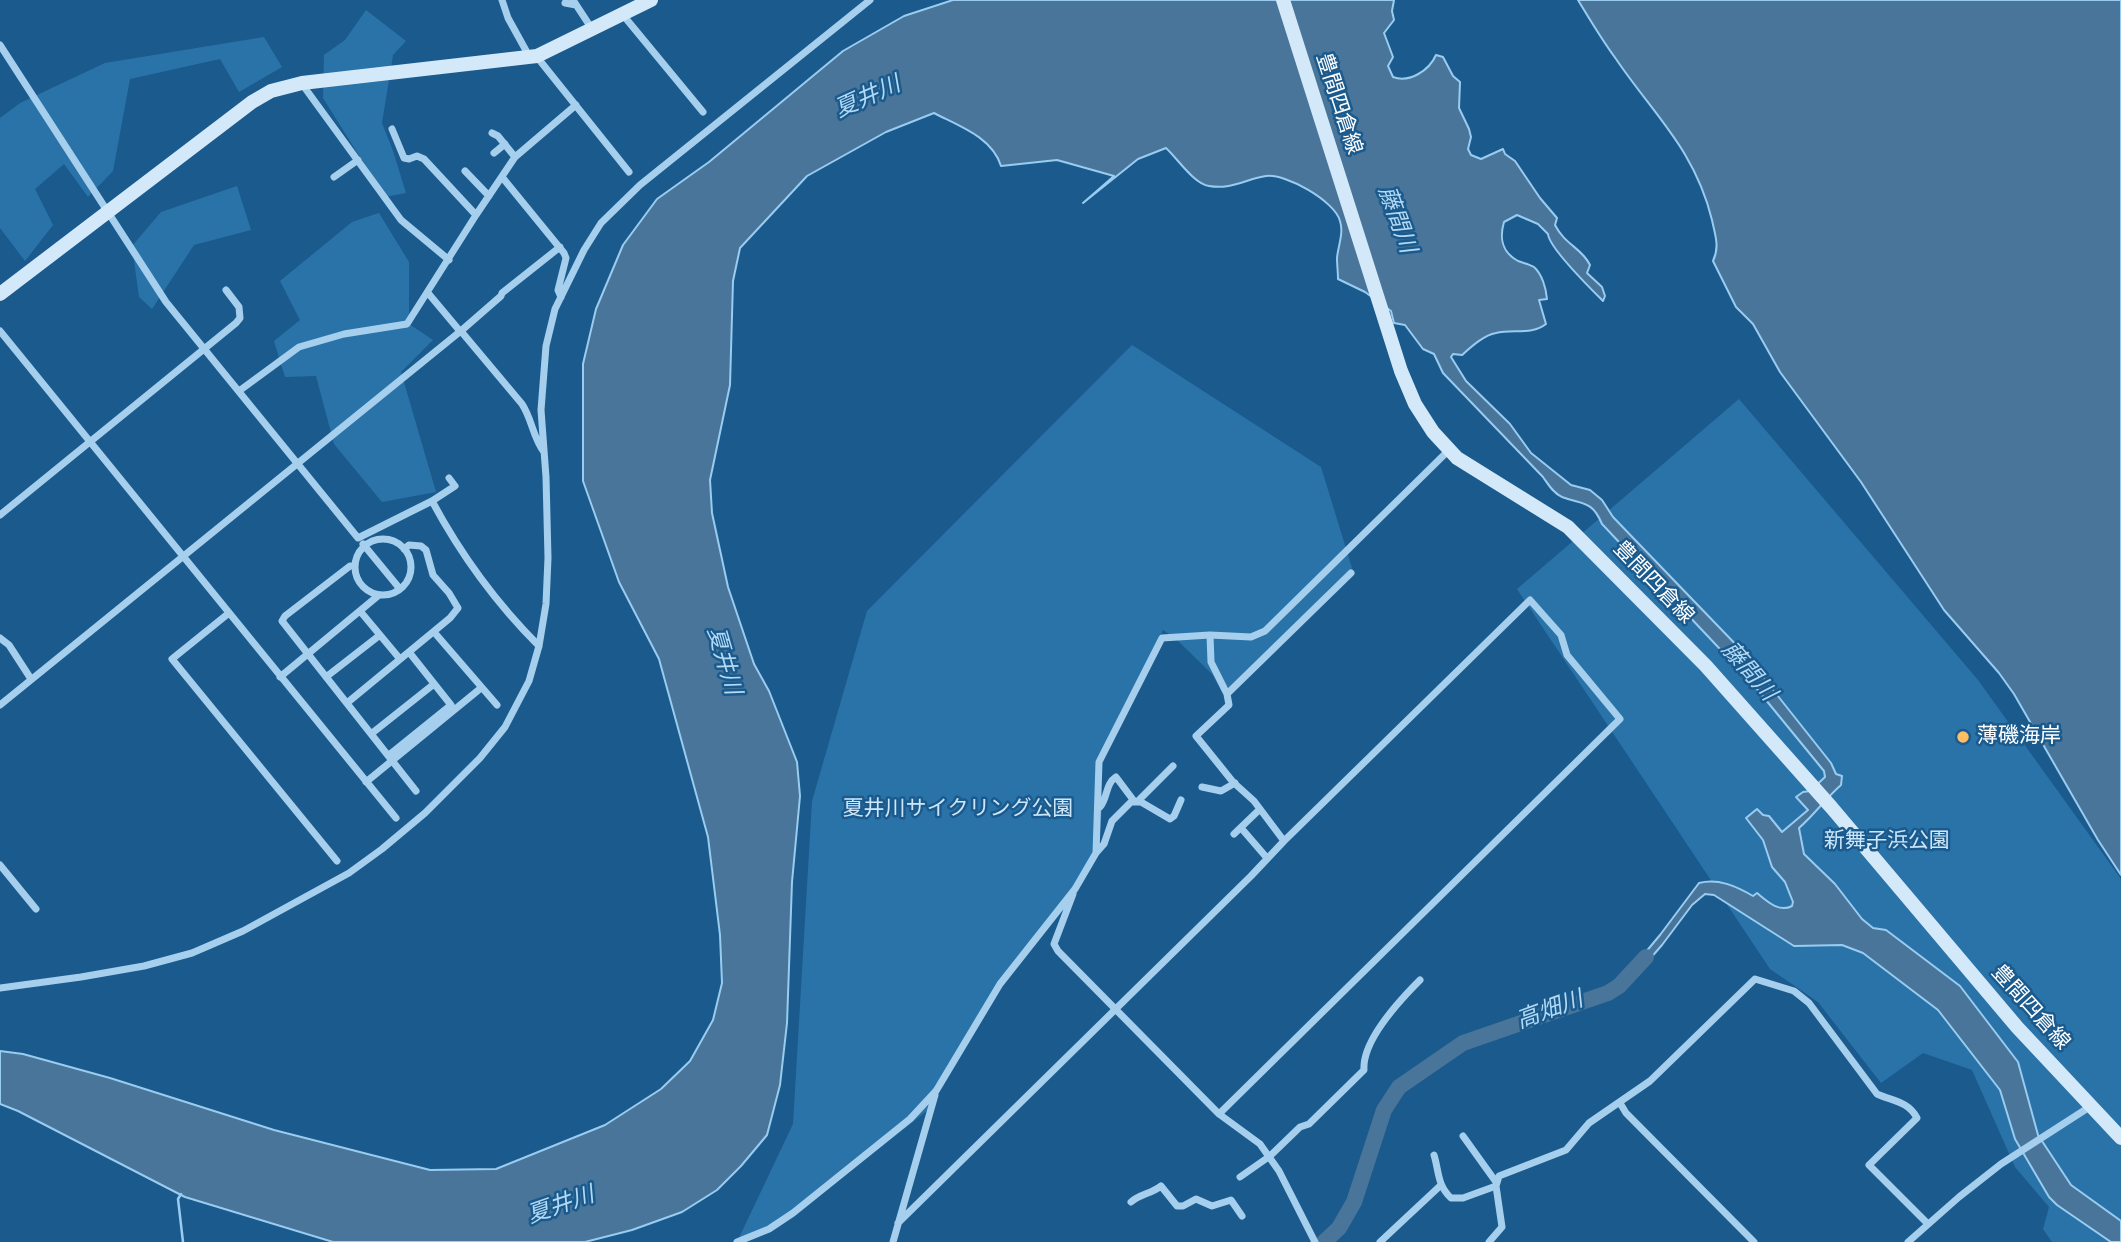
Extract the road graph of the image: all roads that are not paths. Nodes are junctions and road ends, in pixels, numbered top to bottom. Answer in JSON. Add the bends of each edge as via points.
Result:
{"nodes":[{"id":1,"x":502,"y":0,"type":"edge"},
{"id":2,"x":651,"y":0,"type":"edge"},
{"id":3,"x":870,"y":0,"type":"edge"},
{"id":4,"x":1283,"y":0,"type":"edge"},
{"id":5,"x":571,"y":3,"type":"edge"},
{"id":6,"x":623,"y":15,"type":"junction"},
{"id":7,"x":592,"y":30,"type":"junction"},
{"id":8,"x":0,"y":45,"type":"edge"},
{"id":9,"x":533,"y":56,"type":"junction"},
{"id":10,"x":302,"y":83,"type":"junction"},
{"id":11,"x":576,"y":105,"type":"junction"},
{"id":12,"x":703,"y":112,"type":"dead end"},
{"id":13,"x":392,"y":128,"type":"dead end"},
{"id":14,"x":492,"y":133,"type":"dead end"},
{"id":15,"x":505,"y":144,"type":"junction"},
{"id":16,"x":494,"y":153,"type":"dead end"},
{"id":17,"x":515,"y":157,"type":"junction"},
{"id":18,"x":358,"y":160,"type":"junction"},
{"id":19,"x":465,"y":171,"type":"dead end"},
{"id":20,"x":629,"y":172,"type":"dead end"},
{"id":21,"x":334,"y":177,"type":"dead end"},
{"id":22,"x":502,"y":177,"type":"junction"},
{"id":23,"x":489,"y":196,"type":"junction"},
{"id":24,"x":109,"y":212,"type":"junction"},
{"id":25,"x":476,"y":215,"type":"junction"},
{"id":26,"x":560,"y":247,"type":"junction"},
{"id":27,"x":449,"y":260,"type":"junction"},
{"id":28,"x":226,"y":290,"type":"dead end"},
{"id":29,"x":428,"y":293,"type":"junction"},
{"id":30,"x":0,"y":294,"type":"edge"},
{"id":31,"x":561,"y":297,"type":"junction"},
{"id":32,"x":459,"y":330,"type":"junction"},
{"id":33,"x":0,"y":331,"type":"edge"},
{"id":34,"x":205,"y":349,"type":"junction"},
{"id":35,"x":239,"y":391,"type":"junction"},
{"id":36,"x":90,"y":442,"type":"junction"},
{"id":37,"x":1449,"y":450,"type":"junction"},
{"id":38,"x":545,"y":453,"type":"junction"},
{"id":39,"x":297,"y":463,"type":"junction"},
{"id":40,"x":449,"y":478,"type":"dead end"},
{"id":41,"x":432,"y":501,"type":"junction"},
{"id":42,"x":0,"y":515,"type":"edge"},
{"id":43,"x":358,"y":538,"type":"junction"},
{"id":44,"x":364,"y":546,"type":"junction"},
{"id":45,"x":404,"y":550,"type":"junction"},
{"id":46,"x":182,"y":555,"type":"junction"},
{"id":47,"x":355,"y":566,"type":"junction"},
{"id":48,"x":1351,"y":573,"type":"dead end"},
{"id":49,"x":400,"y":589,"type":"junction"},
{"id":50,"x":379,"y":595,"type":"junction"},
{"id":51,"x":360,"y":611,"type":"junction"},
{"id":52,"x":229,"y":613,"type":"junction"},
{"id":53,"x":434,"y":632,"type":"junction"},
{"id":54,"x":380,"y":635,"type":"junction"},
{"id":55,"x":1210,"y":635,"type":"junction"},
{"id":56,"x":0,"y":638,"type":"edge"},
{"id":57,"x":540,"y":646,"type":"junction"},
{"id":58,"x":409,"y":652,"type":"junction"},
{"id":59,"x":308,"y":655,"type":"junction"},
{"id":60,"x":400,"y":659,"type":"junction"},
{"id":61,"x":280,"y":677,"type":"junction"},
{"id":62,"x":326,"y":677,"type":"junction"},
{"id":63,"x":31,"y":679,"type":"junction"},
{"id":64,"x":434,"y":684,"type":"junction"},
{"id":65,"x":481,"y":688,"type":"junction"},
{"id":66,"x":1227,"y":694,"type":"junction"},
{"id":67,"x":347,"y":703,"type":"junction"},
{"id":68,"x":0,"y":705,"type":"edge"},
{"id":69,"x":497,"y":705,"type":"dead end"},
{"id":70,"x":371,"y":734,"type":"junction"},
{"id":71,"x":391,"y":758,"type":"junction"},
{"id":72,"x":1172,"y":765,"type":"dead end"},
{"id":73,"x":366,"y":782,"type":"junction"},
{"id":74,"x":1235,"y":783,"type":"junction"},
{"id":75,"x":1202,"y":787,"type":"dead end"},
{"id":76,"x":416,"y":791,"type":"dead end"},
{"id":77,"x":1181,"y":800,"type":"dead end"},
{"id":78,"x":1136,"y":801,"type":"junction"},
{"id":79,"x":1099,"y":808,"type":"junction"},
{"id":80,"x":1260,"y":809,"type":"junction"},
{"id":81,"x":396,"y":818,"type":"dead end"},
{"id":82,"x":1242,"y":829,"type":"junction"},
{"id":83,"x":1234,"y":834,"type":"dead end"},
{"id":84,"x":1284,"y":841,"type":"junction"},
{"id":85,"x":1096,"y":853,"type":"junction"},
{"id":86,"x":1267,"y":858,"type":"junction"},
{"id":87,"x":337,"y":861,"type":"dead end"},
{"id":88,"x":0,"y":865,"type":"edge"},
{"id":89,"x":1074,"y":889,"type":"junction"},
{"id":90,"x":36,"y":909,"type":"dead end"},
{"id":91,"x":1420,"y":980,"type":"dead end"},
{"id":92,"x":0,"y":988,"type":"edge"},
{"id":93,"x":1114,"y":1009,"type":"junction"},
{"id":94,"x":936,"y":1090,"type":"junction"},
{"id":95,"x":1620,"y":1103,"type":"junction"},
{"id":96,"x":2091,"y":1106,"type":"junction"},
{"id":97,"x":1219,"y":1114,"type":"junction"},
{"id":98,"x":1463,"y":1136,"type":"dead end"},
{"id":99,"x":2121,"y":1138,"type":"edge"},
{"id":100,"x":1434,"y":1155,"type":"dead end"},
{"id":101,"x":1270,"y":1157,"type":"junction"},
{"id":102,"x":1240,"y":1177,"type":"dead end"},
{"id":103,"x":1496,"y":1184,"type":"junction"},
{"id":104,"x":1441,"y":1185,"type":"junction"},
{"id":105,"x":1225,"y":1191,"type":"dead end"},
{"id":106,"x":1231,"y":1200,"type":"junction"},
{"id":107,"x":1131,"y":1202,"type":"dead end"},
{"id":108,"x":1242,"y":1216,"type":"dead end"},
{"id":109,"x":898,"y":1223,"type":"junction"},
{"id":110,"x":1928,"y":1224,"type":"junction"},
{"id":111,"x":769,"y":1230,"type":"junction"},
{"id":112,"x":1312,"y":1241,"type":"edge"},
{"id":113,"x":737,"y":1242,"type":"edge"},
{"id":114,"x":768,"y":1242,"type":"edge"},
{"id":115,"x":892,"y":1242,"type":"edge"},
{"id":116,"x":1380,"y":1242,"type":"edge"},
{"id":117,"x":1489,"y":1242,"type":"edge"},
{"id":118,"x":1754,"y":1242,"type":"edge"},
{"id":119,"x":1909,"y":1242,"type":"edge"}],
"edges":[{"from":1,"to":9,"type":"street"},
{"from":2,"to":6,"type":"main road"},
{"from":3,"to":31,"type":"street","via":[[620,203],[584,250]]},
{"from":4,"to":37,"type":"main road","name":"豊間四倉線","via":[[1415,404]]},
{"from":5,"to":7,"type":"street"},
{"from":6,"to":7,"type":"main road"},
{"from":6,"to":12,"type":"street"},
{"from":7,"to":9,"type":"main road"},
{"from":8,"to":24,"type":"street"},
{"from":9,"to":10,"type":"main road"},
{"from":9,"to":11,"type":"street"},
{"from":10,"to":18,"type":"street"},
{"from":10,"to":24,"type":"main road","via":[[271,91],[252,102]]},
{"from":11,"to":17,"type":"street"},
{"from":11,"to":20,"type":"street"},
{"from":13,"to":25,"type":"street","via":[[404,158],[424,159]]},
{"from":14,"to":15,"type":"street"},
{"from":15,"to":16,"type":"street"},
{"from":15,"to":17,"type":"street"},
{"from":17,"to":22,"type":"street"},
{"from":18,"to":21,"type":"street"},
{"from":18,"to":27,"type":"street","via":[[401,220]]},
{"from":19,"to":23,"type":"street"},
{"from":22,"to":23,"type":"street"},
{"from":22,"to":26,"type":"street"},
{"from":23,"to":25,"type":"street"},
{"from":24,"to":30,"type":"main road"},
{"from":24,"to":34,"type":"street","via":[[158,291]]},
{"from":25,"to":27,"type":"street"},
{"from":26,"to":31,"type":"street","via":[[566,258],[558,290]]},
{"from":26,"to":32,"type":"street"},
{"from":27,"to":29,"type":"street"},
{"from":28,"to":34,"type":"street","via":[[240,307],[240,318]]},
{"from":29,"to":32,"type":"street"},
{"from":29,"to":35,"type":"street","via":[[407,324],[299,347]]},
{"from":31,"to":38,"type":"street","via":[[546,346],[541,385]]},
{"from":32,"to":38,"type":"street","via":[[522,404]]},
{"from":32,"to":39,"type":"street"},
{"from":33,"to":36,"type":"street"},
{"from":34,"to":35,"type":"street"},
{"from":34,"to":36,"type":"street"},
{"from":35,"to":39,"type":"street"},
{"from":36,"to":42,"type":"street"},
{"from":36,"to":46,"type":"street"},
{"from":37,"to":55,"type":"street","via":[[1265,631],[1251,637]]},
{"from":37,"to":96,"type":"main road","name":"豊間四倉線","via":[[1568,527],[1706,666],[2017,1027]]},
{"from":38,"to":57,"type":"street","via":[[548,558]]},
{"from":39,"to":43,"type":"street"},
{"from":39,"to":46,"type":"street"},
{"from":40,"to":41,"type":"street","via":[[455,486]]},
{"from":41,"to":43,"type":"street"},
{"from":41,"to":57,"type":"street","via":[[488,589]]},
{"from":43,"to":44,"type":"street"},
{"from":44,"to":45,"type":"street","via":[[385,539]]},
{"from":44,"to":47,"type":"street"},
{"from":44,"to":49,"type":"street"},
{"from":45,"to":49,"type":"street","via":[[411,566]]},
{"from":45,"to":53,"type":"street","via":[[417,545],[426,550],[433,575],[458,608]]},
{"from":46,"to":52,"type":"street"},
{"from":46,"to":63,"type":"street"},
{"from":47,"to":50,"type":"street","via":[[364,588]]},
{"from":47,"to":59,"type":"street","via":[[282,618]]},
{"from":48,"to":66,"type":"street"},
{"from":49,"to":50,"type":"street"},
{"from":50,"to":51,"type":"street"},
{"from":51,"to":54,"type":"street"},
{"from":51,"to":59,"type":"street"},
{"from":52,"to":61,"type":"street"},
{"from":52,"to":87,"type":"street","via":[[172,659]]},
{"from":53,"to":58,"type":"street"},
{"from":53,"to":65,"type":"street"},
{"from":54,"to":60,"type":"street"},
{"from":54,"to":62,"type":"street"},
{"from":55,"to":66,"type":"street","via":[[1211,662]]},
{"from":55,"to":79,"type":"street","via":[[1161,638],[1102,754]]},
{"from":56,"to":63,"type":"street"},
{"from":57,"to":92,"type":"street","via":[[529,681],[505,727],[480,758],[425,813],[349,873],[243,931],[192,953],[144,966]]},
{"from":58,"to":60,"type":"street"},
{"from":58,"to":64,"type":"street"},
{"from":59,"to":61,"type":"street"},
{"from":59,"to":62,"type":"street"},
{"from":60,"to":67,"type":"street"},
{"from":61,"to":73,"type":"street"},
{"from":62,"to":67,"type":"street"},
{"from":63,"to":68,"type":"street"},
{"from":64,"to":70,"type":"street"},
{"from":64,"to":71,"type":"street","via":[[450,705]]},
{"from":65,"to":69,"type":"street"},
{"from":65,"to":71,"type":"street"},
{"from":66,"to":74,"type":"street","via":[[1229,705],[1196,736]]},
{"from":67,"to":70,"type":"street"},
{"from":70,"to":71,"type":"street"},
{"from":71,"to":73,"type":"street"},
{"from":71,"to":76,"type":"street"},
{"from":72,"to":78,"type":"street"},
{"from":73,"to":81,"type":"street"},
{"from":74,"to":75,"type":"street","via":[[1221,791]]},
{"from":74,"to":80,"type":"street"},
{"from":77,"to":78,"type":"street","via":[[1170,819]]},
{"from":78,"to":79,"type":"street","via":[[1116,777]]},
{"from":78,"to":85,"type":"street","via":[[1112,821]]},
{"from":79,"to":85,"type":"street"},
{"from":80,"to":82,"type":"street"},
{"from":80,"to":84,"type":"street"},
{"from":82,"to":83,"type":"street"},
{"from":82,"to":86,"type":"street"},
{"from":84,"to":86,"type":"street"},
{"from":84,"to":97,"type":"street","via":[[1530,600],[1561,635],[1567,655],[1620,719]]},
{"from":85,"to":89,"type":"street"},
{"from":86,"to":93,"type":"street"},
{"from":88,"to":90,"type":"street"},
{"from":89,"to":93,"type":"street","via":[[1055,947]]},
{"from":89,"to":94,"type":"street","via":[[1000,984]]},
{"from":91,"to":101,"type":"street","via":[[1400,999],[1369,1046],[1364,1070]]},
{"from":93,"to":97,"type":"street"},
{"from":93,"to":109,"type":"street"},
{"from":94,"to":109,"type":"street"},
{"from":94,"to":111,"type":"street","via":[[910,1119]]},
{"from":95,"to":103,"type":"street","via":[[1583,1128],[1566,1150],[1503,1173]]},
{"from":95,"to":110,"type":"street","via":[[1650,1081],[1755,979],[1788,989],[1809,1003],[1877,1094],[1893,1097],[1914,1111],[1917,1118],[1869,1165]]},
{"from":95,"to":118,"type":"street"},
{"from":96,"to":99,"type":"main road","name":"豊間四倉線"},
{"from":96,"to":110,"type":"street","via":[[2018,1152]]},
{"from":97,"to":101,"type":"street"},
{"from":98,"to":103,"type":"street"},
{"from":100,"to":104,"type":"street"},
{"from":101,"to":102,"type":"street"},
{"from":101,"to":112,"type":"street"},
{"from":103,"to":104,"type":"street","via":[[1463,1198],[1451,1198]]},
{"from":103,"to":117,"type":"street","via":[[1502,1227]]},
{"from":104,"to":116,"type":"street"},
{"from":105,"to":106,"type":"street"},
{"from":106,"to":107,"type":"street","via":[[1212,1206],[1196,1199],[1179,1206],[1161,1185]]},
{"from":106,"to":108,"type":"street"},
{"from":109,"to":115,"type":"street"},
{"from":110,"to":119,"type":"street"},
{"from":111,"to":113,"type":"street"},
{"from":111,"to":114,"type":"street"}]}
